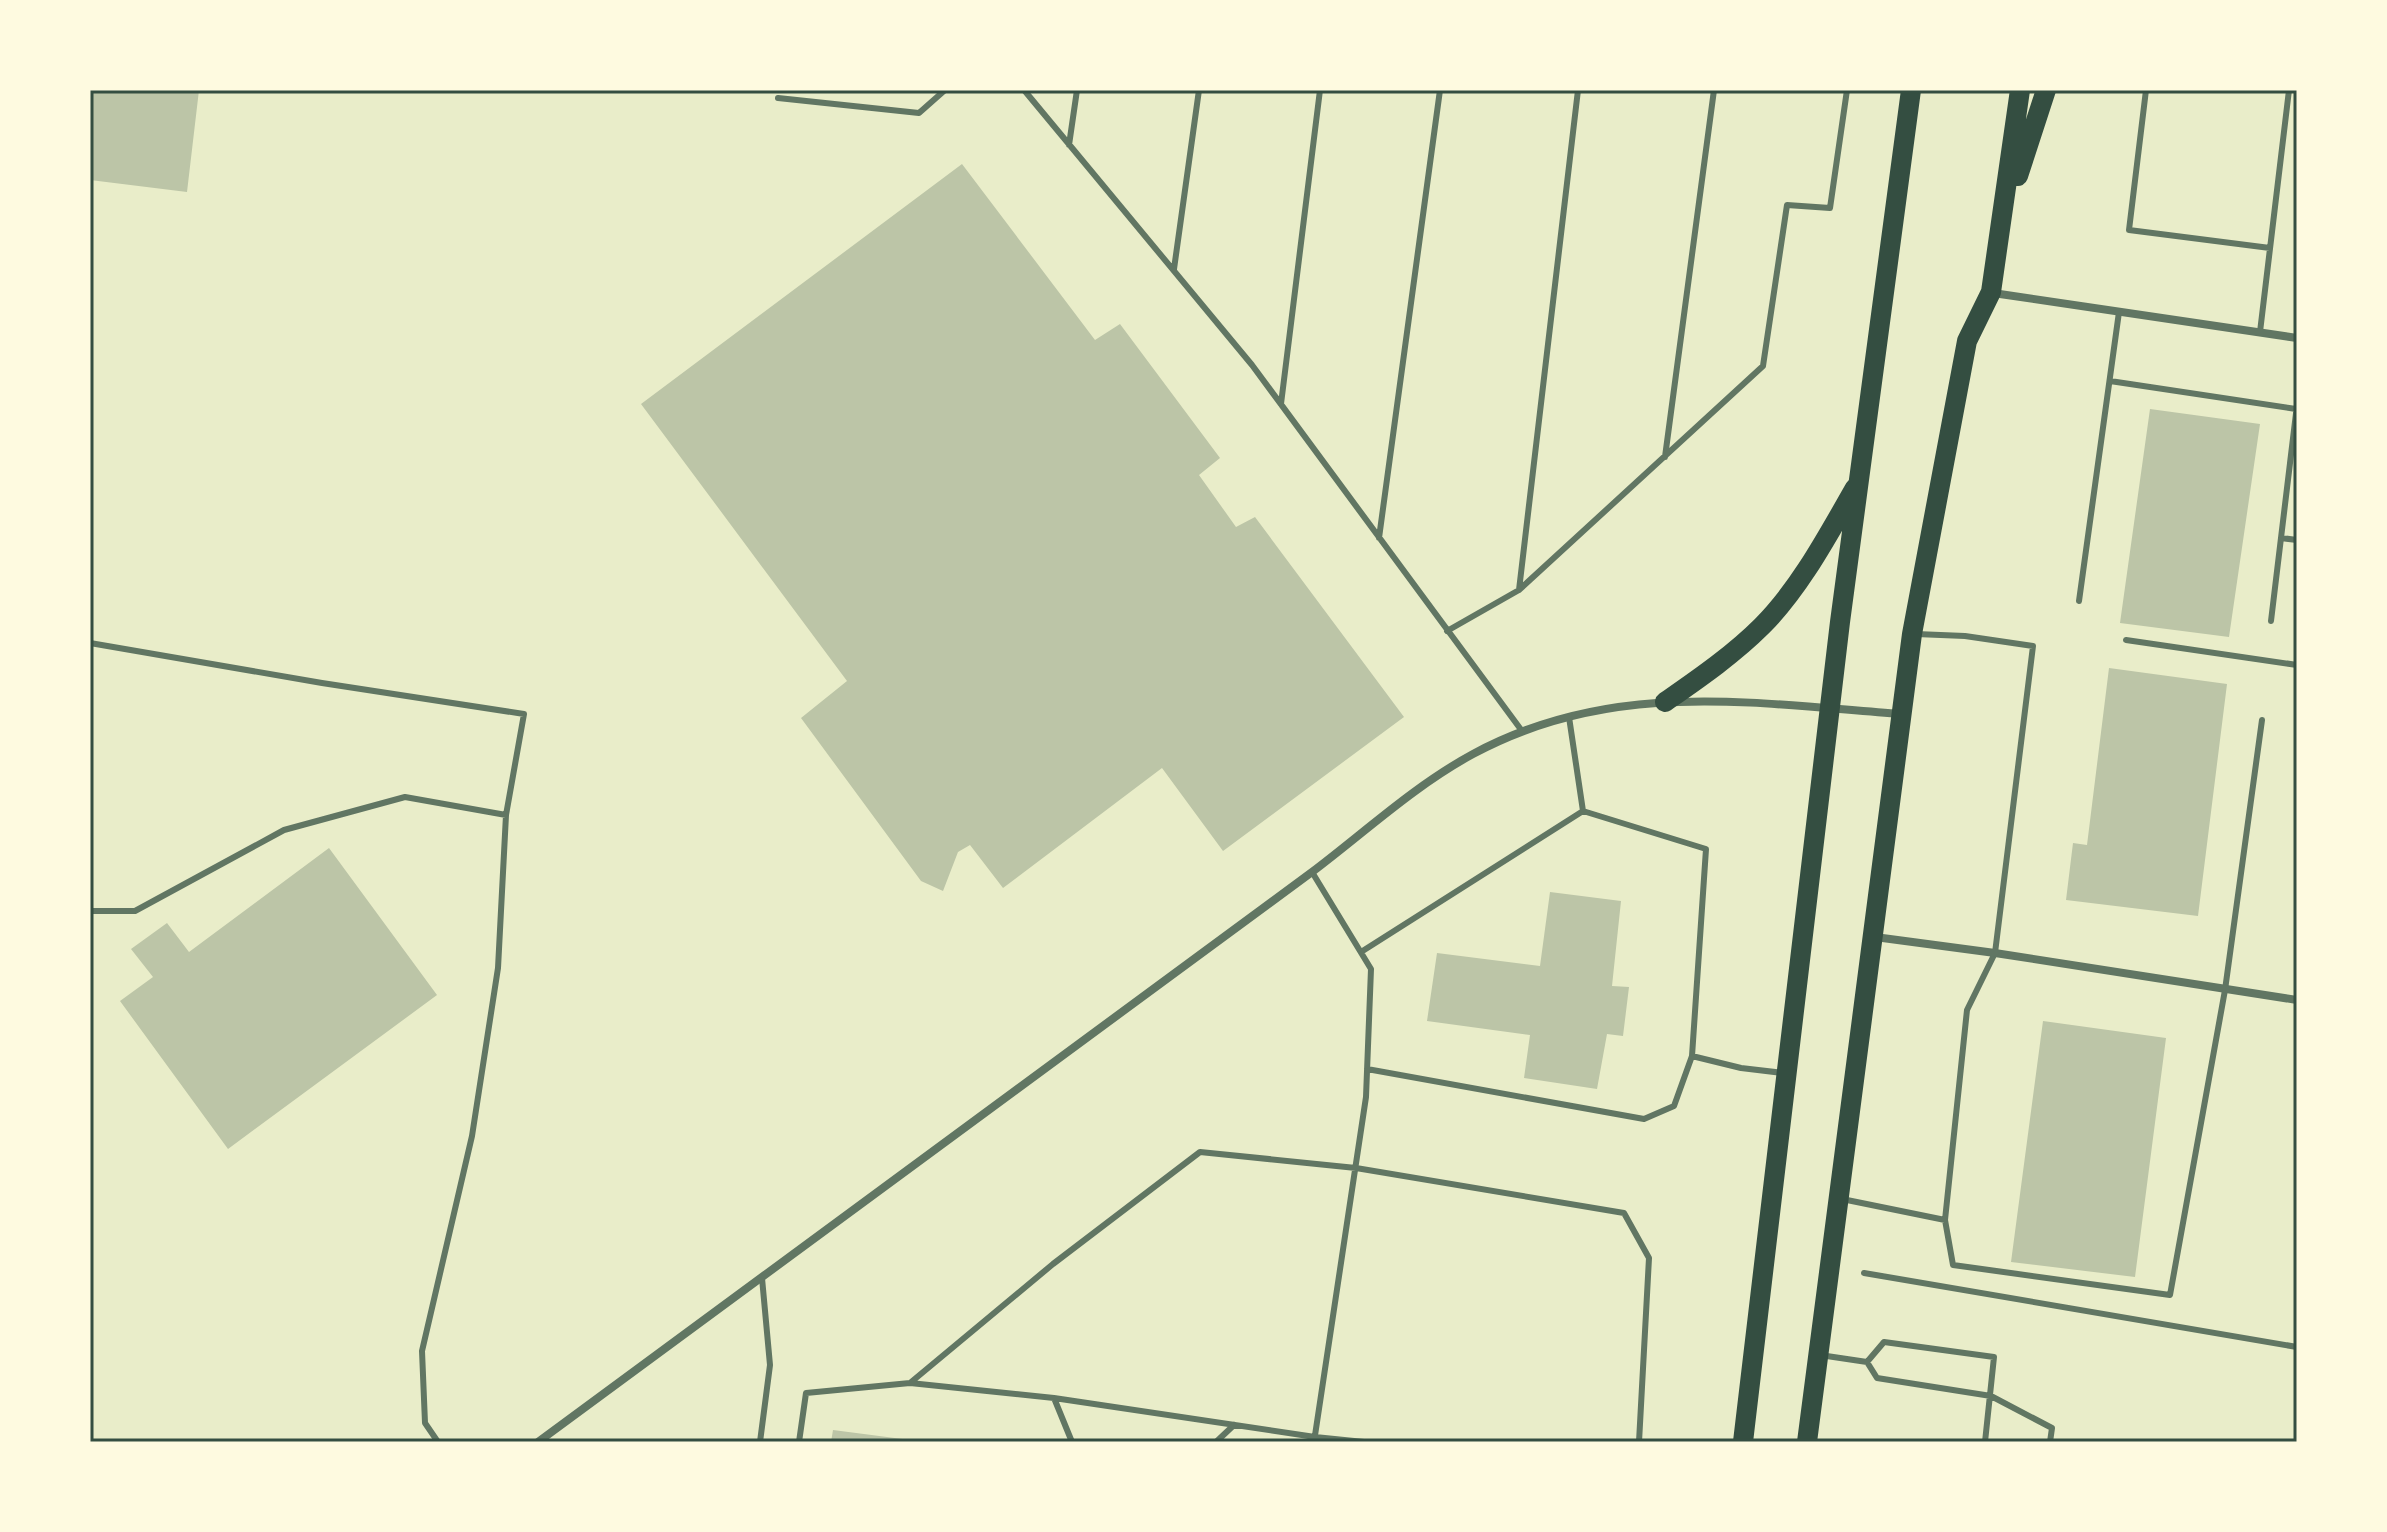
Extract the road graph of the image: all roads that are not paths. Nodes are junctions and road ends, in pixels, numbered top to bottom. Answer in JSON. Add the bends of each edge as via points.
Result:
{"nodes":[{"id":1,"x":945,"y":90,"type":"edge"},
{"id":2,"x":1024,"y":90,"type":"edge"},
{"id":3,"x":1077,"y":90,"type":"edge"},
{"id":4,"x":1199,"y":90,"type":"edge"},
{"id":5,"x":1320,"y":90,"type":"edge"},
{"id":6,"x":1440,"y":90,"type":"edge"},
{"id":7,"x":1578,"y":90,"type":"edge"},
{"id":8,"x":1714,"y":90,"type":"edge"},
{"id":9,"x":1847,"y":90,"type":"edge"},
{"id":10,"x":1911,"y":90,"type":"edge"},
{"id":11,"x":2020,"y":90,"type":"edge"},
{"id":12,"x":2046,"y":90,"type":"edge"},
{"id":13,"x":2146,"y":90,"type":"edge"},
{"id":14,"x":2289,"y":90,"type":"edge"},
{"id":15,"x":778,"y":98,"type":"dead end"},
{"id":16,"x":1069,"y":145,"type":"junction"},
{"id":17,"x":2003,"y":221,"type":"junction"},
{"id":18,"x":2270,"y":248,"type":"junction"},
{"id":19,"x":1174,"y":269,"type":"junction"},
{"id":20,"x":1991,"y":292,"type":"junction"},
{"id":21,"x":2119,"y":312,"type":"junction"},
{"id":22,"x":2260,"y":332,"type":"junction"},
{"id":23,"x":2297,"y":338,"type":"edge"},
{"id":24,"x":2110,"y":381,"type":"junction"},
{"id":25,"x":1281,"y":405,"type":"junction"},
{"id":26,"x":2297,"y":407,"type":"edge"},
{"id":27,"x":1665,"y":457,"type":"junction"},
{"id":28,"x":1861,"y":478,"type":"junction"},
{"id":29,"x":1379,"y":538,"type":"junction"},
{"id":30,"x":2281,"y":538,"type":"junction"},
{"id":31,"x":2297,"y":540,"type":"edge"},
{"id":32,"x":1519,"y":590,"type":"junction"},
{"id":33,"x":2079,"y":601,"type":"dead end"},
{"id":34,"x":2271,"y":621,"type":"dead end"},
{"id":35,"x":1447,"y":631,"type":"junction"},
{"id":36,"x":1912,"y":634,"type":"junction"},
{"id":37,"x":2126,"y":640,"type":"dead end"},
{"id":38,"x":90,"y":643,"type":"edge"},
{"id":39,"x":2297,"y":665,"type":"edge"},
{"id":40,"x":1665,"y":702,"type":"junction"},
{"id":41,"x":1830,"y":709,"type":"junction"},
{"id":42,"x":1901,"y":714,"type":"junction"},
{"id":43,"x":1569,"y":717,"type":"junction"},
{"id":44,"x":2262,"y":720,"type":"dead end"},
{"id":45,"x":1522,"y":731,"type":"junction"},
{"id":46,"x":1583,"y":811,"type":"junction"},
{"id":47,"x":506,"y":815,"type":"junction"},
{"id":48,"x":1312,"y":872,"type":"junction"},
{"id":49,"x":90,"y":911,"type":"edge"},
{"id":50,"x":1872,"y":937,"type":"junction"},
{"id":51,"x":1361,"y":952,"type":"junction"},
{"id":52,"x":1995,"y":953,"type":"junction"},
{"id":53,"x":2225,"y":990,"type":"junction"},
{"id":54,"x":2297,"y":1000,"type":"edge"},
{"id":55,"x":1692,"y":1056,"type":"junction"},
{"id":56,"x":1367,"y":1069,"type":"junction"},
{"id":57,"x":1787,"y":1074,"type":"junction"},
{"id":58,"x":1356,"y":1168,"type":"junction"},
{"id":59,"x":1838,"y":1198,"type":"junction"},
{"id":60,"x":1945,"y":1220,"type":"junction"},
{"id":61,"x":1864,"y":1273,"type":"dead end"},
{"id":62,"x":762,"y":1278,"type":"junction"},
{"id":63,"x":2297,"y":1347,"type":"edge"},
{"id":64,"x":1819,"y":1355,"type":"junction"},
{"id":65,"x":1867,"y":1362,"type":"junction"},
{"id":66,"x":910,"y":1383,"type":"junction"},
{"id":67,"x":1991,"y":1396,"type":"junction"},
{"id":68,"x":1054,"y":1398,"type":"junction"},
{"id":69,"x":1234,"y":1425,"type":"junction"},
{"id":70,"x":1314,"y":1440,"type":"edge"},
{"id":71,"x":438,"y":1442,"type":"edge"},
{"id":72,"x":538,"y":1442,"type":"edge"},
{"id":73,"x":760,"y":1442,"type":"edge"},
{"id":74,"x":799,"y":1442,"type":"edge"},
{"id":75,"x":1072,"y":1442,"type":"edge"},
{"id":76,"x":1216,"y":1442,"type":"edge"},
{"id":77,"x":1364,"y":1442,"type":"edge"},
{"id":78,"x":1639,"y":1442,"type":"edge"},
{"id":79,"x":1743,"y":1442,"type":"edge"},
{"id":80,"x":1807,"y":1442,"type":"edge"},
{"id":81,"x":1985,"y":1442,"type":"edge"},
{"id":82,"x":2050,"y":1442,"type":"edge"}],
"edges":[{"from":1,"to":15,"type":"lane","via":[[919,113]]},
{"from":2,"to":16,"type":"lane"},
{"from":3,"to":16,"type":"lane"},
{"from":4,"to":19,"type":"lane"},
{"from":5,"to":25,"type":"lane"},
{"from":6,"to":29,"type":"lane"},
{"from":7,"to":32,"type":"lane"},
{"from":8,"to":27,"type":"lane"},
{"from":9,"to":27,"type":"lane","via":[[1830,208],[1787,205],[1763,366]]},
{"from":10,"to":28,"type":"main road"},
{"from":11,"to":17,"type":"main road"},
{"from":12,"to":17,"type":"main road"},
{"from":13,"to":18,"type":"lane","via":[[2129,230]]},
{"from":14,"to":18,"type":"lane"},
{"from":16,"to":19,"type":"lane"},
{"from":17,"to":20,"type":"main road"},
{"from":18,"to":22,"type":"lane"},
{"from":19,"to":25,"type":"lane"},
{"from":20,"to":21,"type":"street"},
{"from":20,"to":36,"type":"main road","via":[[1967,341]]},
{"from":21,"to":22,"type":"street"},
{"from":21,"to":24,"type":"lane"},
{"from":22,"to":23,"type":"street"},
{"from":24,"to":26,"type":"lane"},
{"from":24,"to":33,"type":"lane"},
{"from":25,"to":29,"type":"lane"},
{"from":26,"to":30,"type":"lane"},
{"from":27,"to":32,"type":"lane"},
{"from":28,"to":40,"type":"main road","via":[[1762,626]]},
{"from":28,"to":41,"type":"main road"},
{"from":29,"to":35,"type":"lane"},
{"from":30,"to":31,"type":"lane"},
{"from":30,"to":34,"type":"lane"},
{"from":32,"to":35,"type":"lane"},
{"from":35,"to":45,"type":"lane"},
{"from":36,"to":42,"type":"main road"},
{"from":36,"to":52,"type":"lane","via":[[2033,646]]},
{"from":37,"to":39,"type":"lane"},
{"from":38,"to":47,"type":"lane","via":[[524,714]]},
{"from":40,"to":41,"type":"street","via":[[1727,700]]},
{"from":40,"to":43,"type":"street"},
{"from":41,"to":42,"type":"street"},
{"from":41,"to":57,"type":"main road"},
{"from":42,"to":50,"type":"main road"},
{"from":43,"to":45,"type":"street"},
{"from":43,"to":46,"type":"lane"},
{"from":44,"to":53,"type":"lane"},
{"from":45,"to":48,"type":"street","via":[[1472,754],[1413,792]]},
{"from":46,"to":51,"type":"lane"},
{"from":46,"to":55,"type":"lane","via":[[1706,849]]},
{"from":47,"to":49,"type":"lane","via":[[405,797],[284,830],[135,911]]},
{"from":47,"to":71,"type":"lane","via":[[496,984],[472,1136],[422,1351],[425,1423]]},
{"from":48,"to":51,"type":"lane"},
{"from":48,"to":62,"type":"street"},
{"from":50,"to":52,"type":"street"},
{"from":50,"to":59,"type":"main road"},
{"from":51,"to":56,"type":"lane","via":[[1371,969]]},
{"from":52,"to":53,"type":"street"},
{"from":52,"to":60,"type":"lane","via":[[1967,1010]]},
{"from":53,"to":54,"type":"street"},
{"from":53,"to":60,"type":"lane","via":[[2170,1295],[1953,1265]]},
{"from":55,"to":56,"type":"lane","via":[[1674,1106],[1644,1119]]},
{"from":55,"to":57,"type":"lane"},
{"from":56,"to":58,"type":"lane"},
{"from":57,"to":79,"type":"main road"},
{"from":58,"to":66,"type":"lane","via":[[1200,1152]]},
{"from":58,"to":70,"type":"lane"},
{"from":58,"to":78,"type":"lane","via":[[1624,1213],[1649,1258]]},
{"from":59,"to":60,"type":"lane"},
{"from":59,"to":64,"type":"main road"},
{"from":61,"to":63,"type":"lane"},
{"from":62,"to":72,"type":"street"},
{"from":62,"to":73,"type":"lane","via":[[770,1365]]},
{"from":64,"to":65,"type":"lane"},
{"from":64,"to":80,"type":"main road"},
{"from":65,"to":67,"type":"lane","via":[[1877,1378]]},
{"from":65,"to":67,"type":"lane","via":[[1884,1342],[1994,1357]]},
{"from":66,"to":68,"type":"lane"},
{"from":66,"to":74,"type":"lane","via":[[806,1393]]},
{"from":67,"to":81,"type":"lane"},
{"from":67,"to":82,"type":"lane","via":[[2052,1428]]},
{"from":68,"to":69,"type":"lane"},
{"from":68,"to":75,"type":"lane"},
{"from":69,"to":70,"type":"lane"},
{"from":69,"to":76,"type":"lane"},
{"from":70,"to":77,"type":"lane"}]}
